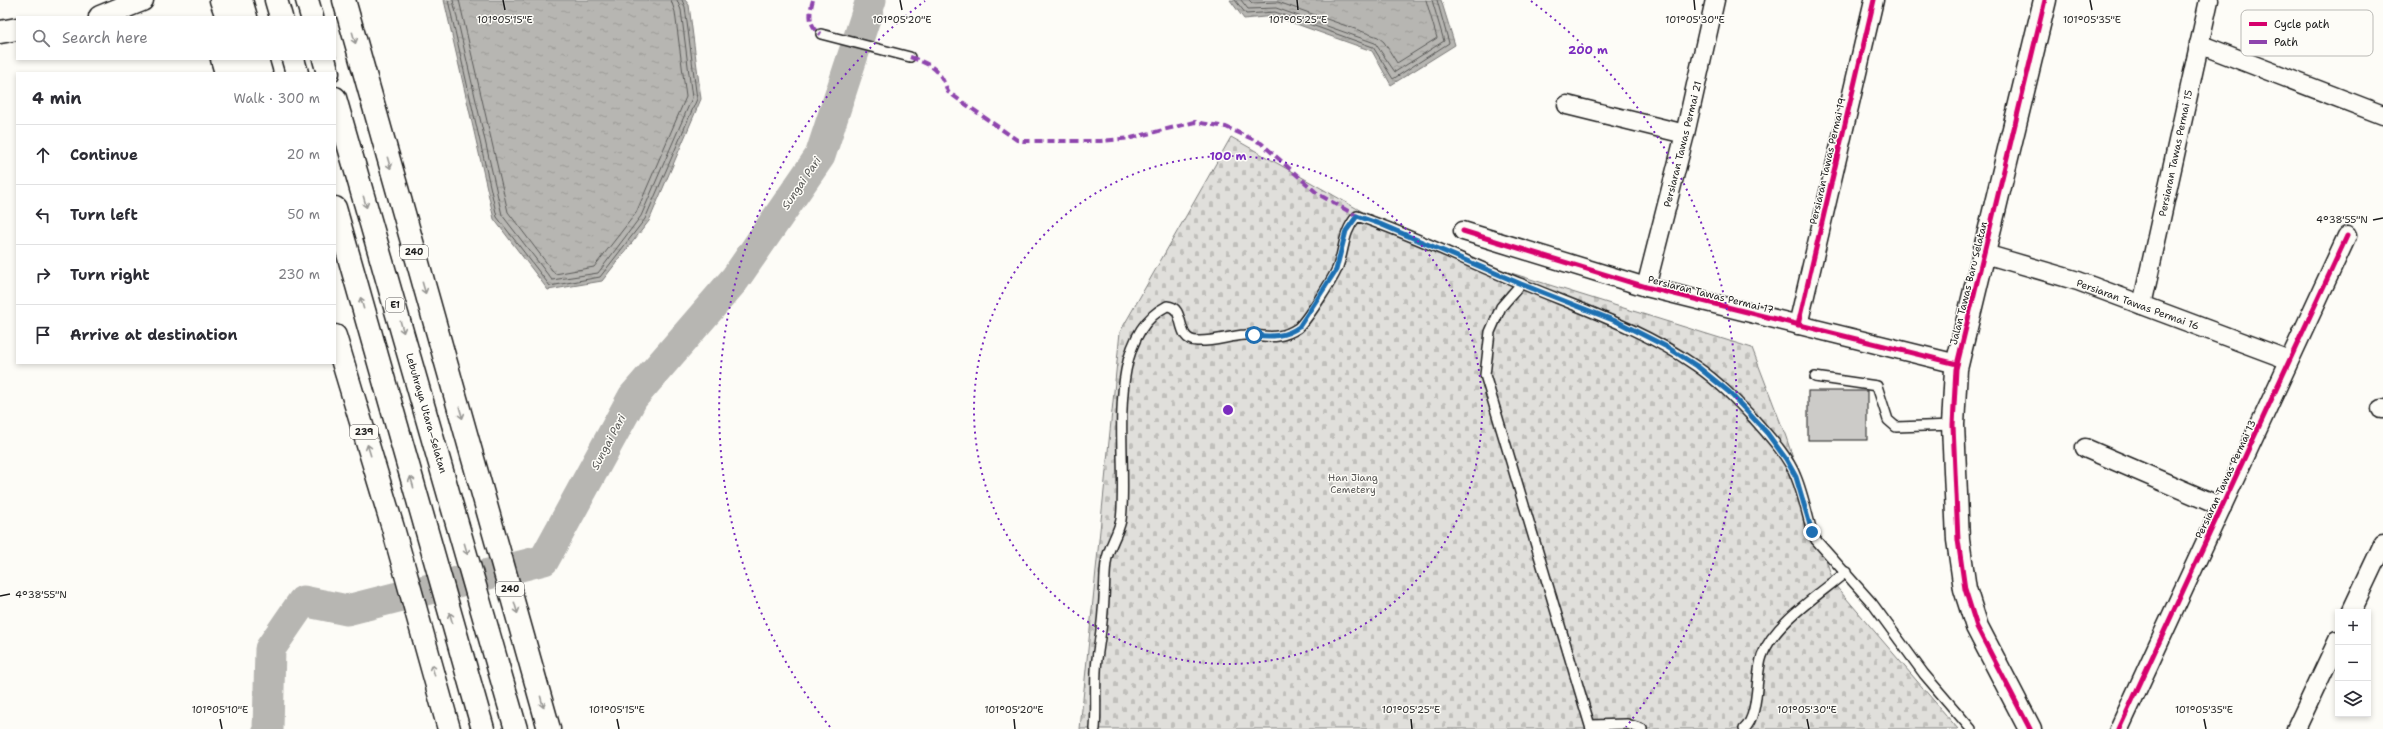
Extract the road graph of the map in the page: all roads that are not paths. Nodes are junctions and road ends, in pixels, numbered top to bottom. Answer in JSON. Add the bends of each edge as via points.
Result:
{"nodes":[{"id":1,"x":142,"y":0,"type":"edge"},
{"id":2,"x":220,"y":0,"type":"edge"},
{"id":3,"x":241,"y":0,"type":"edge"},
{"id":4,"x":276,"y":0,"type":"edge"},
{"id":5,"x":307,"y":0,"type":"edge"},
{"id":6,"x":344,"y":0,"type":"edge"},
{"id":7,"x":1715,"y":0,"type":"edge"},
{"id":8,"x":1874,"y":0,"type":"edge"},
{"id":9,"x":2045,"y":0,"type":"edge"},
{"id":10,"x":2209,"y":0,"type":"edge"},
{"id":11,"x":102,"y":16,"type":"edge"},
{"id":12,"x":227,"y":16,"type":"edge"},
{"id":13,"x":246,"y":16,"type":"edge"},
{"id":14,"x":281,"y":16,"type":"edge"},
{"id":15,"x":312,"y":16,"type":"edge"},
{"id":16,"x":16,"y":29,"type":"edge"},
{"id":17,"x":0,"y":32,"type":"edge"},
{"id":18,"x":821,"y":34,"type":"dead end"},
{"id":19,"x":2199,"y":44,"type":"junction"},
{"id":20,"x":910,"y":57,"type":"dead end"},
{"id":21,"x":222,"y":60,"type":"edge"},
{"id":22,"x":240,"y":60,"type":"edge"},
{"id":23,"x":258,"y":60,"type":"edge"},
{"id":24,"x":293,"y":60,"type":"edge"},
{"id":25,"x":324,"y":60,"type":"edge"},
{"id":26,"x":226,"y":72,"type":"edge"},
{"id":27,"x":244,"y":72,"type":"edge"},
{"id":28,"x":261,"y":72,"type":"edge"},
{"id":29,"x":297,"y":72,"type":"edge"},
{"id":30,"x":328,"y":72,"type":"edge"},
{"id":31,"x":336,"y":101,"type":"edge"},
{"id":32,"x":1567,"y":105,"type":"dead end"},
{"id":33,"x":2383,"y":115,"type":"edge"},
{"id":34,"x":1685,"y":134,"type":"junction"},
{"id":35,"x":336,"y":212,"type":"edge"},
{"id":36,"x":1462,"y":231,"type":"dead end"},
{"id":37,"x":2347,"y":236,"type":"dead end"},
{"id":38,"x":1985,"y":254,"type":"junction"},
{"id":39,"x":1521,"y":284,"type":"junction"},
{"id":40,"x":1646,"y":288,"type":"junction"},
{"id":41,"x":2142,"y":305,"type":"junction"},
{"id":42,"x":1798,"y":326,"type":"junction"},
{"id":43,"x":336,"y":341,"type":"edge"},
{"id":44,"x":2290,"y":360,"type":"junction"},
{"id":45,"x":1958,"y":364,"type":"junction"},
{"id":46,"x":1815,"y":377,"type":"dead end"},
{"id":47,"x":1953,"y":424,"type":"junction"},
{"id":48,"x":2085,"y":448,"type":"dead end"},
{"id":49,"x":2222,"y":507,"type":"junction"},
{"id":50,"x":2383,"y":544,"type":"edge"},
{"id":51,"x":1846,"y":572,"type":"junction"},
{"id":52,"x":2352,"y":609,"type":"edge"},
{"id":53,"x":2336,"y":645,"type":"edge"},
{"id":54,"x":1591,"y":727,"type":"edge"},
{"id":55,"x":449,"y":729,"type":"edge"},
{"id":56,"x":483,"y":729,"type":"edge"},
{"id":57,"x":516,"y":729,"type":"edge"},
{"id":58,"x":549,"y":729,"type":"edge"},
{"id":59,"x":1096,"y":729,"type":"edge"},
{"id":60,"x":1642,"y":729,"type":"edge"},
{"id":61,"x":1746,"y":729,"type":"edge"},
{"id":62,"x":1971,"y":729,"type":"edge"},
{"id":63,"x":2030,"y":729,"type":"edge"},
{"id":64,"x":2119,"y":729,"type":"edge"},
{"id":65,"x":2296,"y":729,"type":"edge"}],
"edges":[{"from":1,"to":11,"type":"main road"},
{"from":2,"to":12,"type":"main road"},
{"from":3,"to":13,"type":"main road"},
{"from":4,"to":14,"type":"main road"},
{"from":5,"to":15,"type":"main road"},
{"from":6,"to":58,"type":"main road","number":"240","one_way":true},
{"from":7,"to":34,"type":"street","name":"Persiaran Tawas Permai 21"},
{"from":8,"to":42,"type":"street","name":"Persiaran Tawas Permai 19"},
{"from":9,"to":38,"type":"main road","name":"Jalan Tawas Baru Selatan"},
{"from":10,"to":19,"type":"street","name":"Persiaran Tawas Permai 15"},
{"from":16,"to":17,"type":"main road"},
{"from":18,"to":20,"type":"lane"},
{"from":19,"to":33,"type":"street"},
{"from":19,"to":41,"type":"street","name":"Persiaran Tawas Permai 15"},
{"from":21,"to":26,"type":"main road"},
{"from":22,"to":27,"type":"main road"},
{"from":23,"to":28,"type":"main road"},
{"from":24,"to":29,"type":"main road"},
{"from":25,"to":30,"type":"main road"},
{"from":31,"to":57,"type":"main road","name":"Lebuhraya Utara–Selatan","number":"E1","one_way":true},
{"from":32,"to":34,"type":"street"},
{"from":34,"to":40,"type":"street","name":"Persiaran Tawas Permai 21"},
{"from":56,"to":35,"type":"main road","one_way":true},
{"from":36,"to":40,"type":"street","name":"Persiaran Tawas Permai 17"},
{"from":37,"to":44,"type":"street","name":"Persiaran Tawas Permai 13"},
{"from":38,"to":41,"type":"street","name":"Persiaran Tawas Permai 16","via":[[2078,281]]},
{"from":38,"to":45,"type":"main road","name":"Jalan Tawas Baru Selatan"},
{"from":39,"to":51,"type":"lane","via":[[1618,322],[1667,347],[1697,366],[1729,392],[1767,433],[1786,459],[1796,477],[1816,540]]},
{"from":39,"to":54,"type":"lane","via":[[1502,307],[1490,332],[1485,375]]},
{"from":39,"to":59,"type":"lane","via":[[1403,232],[1357,216],[1346,231],[1340,258],[1330,280],[1299,327],[1291,332],[1270,337],[1245,335],[1191,341],[1183,335],[1179,316],[1170,306],[1163,308],[1143,326],[1130,354],[1124,386],[1120,438],[1123,493],[1121,519],[1106,564],[1104,610],[1097,659]]},
{"from":40,"to":42,"type":"street","name":"Persiaran Tawas Permai 17"},
{"from":41,"to":44,"type":"street","name":"Persiaran Tawas Permai 16"},
{"from":42,"to":45,"type":"street","name":"Persiaran Tawas Permai 17"},
{"from":55,"to":43,"type":"main road","number":"239","one_way":true,"via":[[393,528]]},
{"from":44,"to":49,"type":"street","name":"Persiaran Tawas Permai 13"},
{"from":45,"to":47,"type":"main road","name":"Jalan Tawas Baru Selatan"},
{"from":46,"to":47,"type":"lane","via":[[1877,386],[1888,420],[1896,427]]},
{"from":47,"to":63,"type":"main road","name":"Jalan Tawas Baru Selatan","via":[[1958,540],[1964,589],[1977,627]]},
{"from":48,"to":49,"type":"street"},
{"from":49,"to":64,"type":"street","name":"Persiaran Tawas Permai 13"},
{"from":50,"to":52,"type":"street"},
{"from":51,"to":61,"type":"lane","via":[[1775,633],[1762,656],[1753,712]]},
{"from":51,"to":62,"type":"lane","via":[[1924,674]]},
{"from":53,"to":65,"type":"street"},
{"from":54,"to":60,"type":"lane","via":[[1626,724]]}]}
